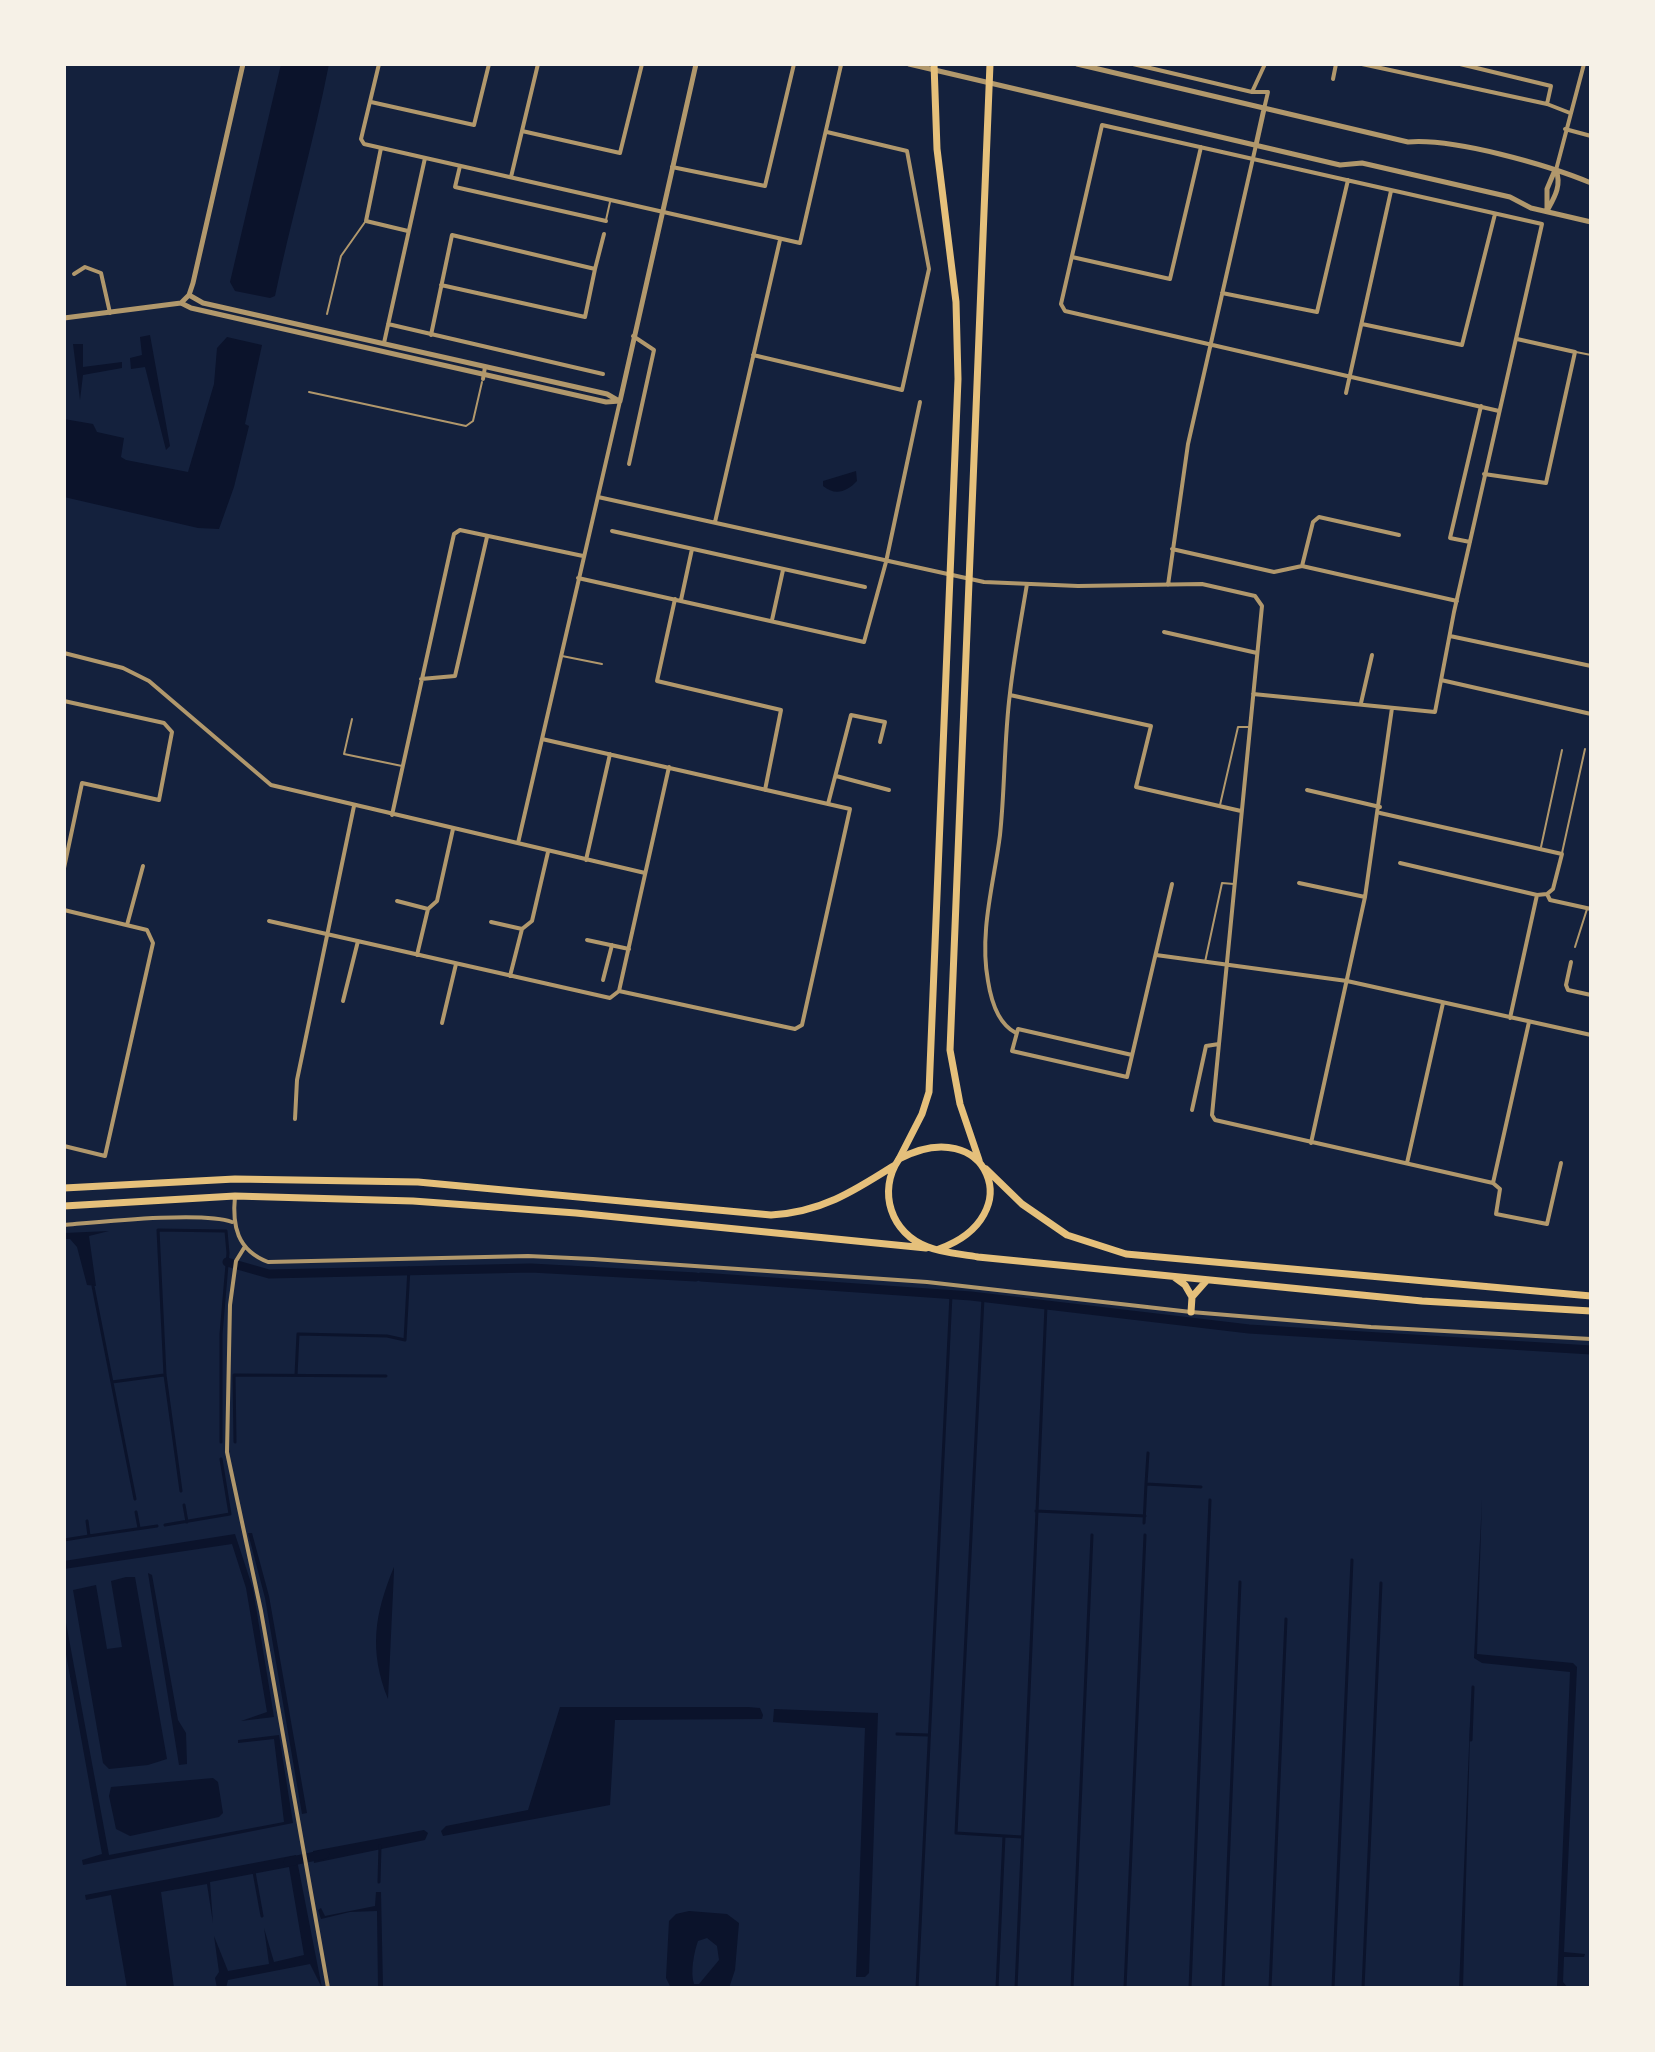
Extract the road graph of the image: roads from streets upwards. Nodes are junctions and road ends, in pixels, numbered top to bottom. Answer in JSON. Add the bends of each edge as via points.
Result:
{"nodes":[{"id":1,"x":243,"y":64,"type":"edge"},
{"id":2,"x":379,"y":64,"type":"edge"},
{"id":3,"x":489,"y":64,"type":"edge"},
{"id":4,"x":538,"y":64,"type":"edge"},
{"id":5,"x":642,"y":64,"type":"edge"},
{"id":6,"x":696,"y":64,"type":"edge"},
{"id":7,"x":794,"y":64,"type":"edge"},
{"id":8,"x":840,"y":64,"type":"edge"},
{"id":9,"x":909,"y":64,"type":"edge"},
{"id":10,"x":990,"y":64,"type":"edge"},
{"id":11,"x":1077,"y":64,"type":"edge"},
{"id":12,"x":1133,"y":64,"type":"edge"},
{"id":13,"x":1265,"y":64,"type":"edge"},
{"id":14,"x":1336,"y":64,"type":"edge"},
{"id":15,"x":1362,"y":64,"type":"edge"},
{"id":16,"x":1402,"y":64,"type":"edge"},
{"id":17,"x":1460,"y":64,"type":"edge"},
{"id":18,"x":1584,"y":64,"type":"edge"},
{"id":19,"x":934,"y":67,"type":"edge"},
{"id":20,"x":1401,"y":72,"type":"junction"},
{"id":21,"x":1333,"y":79,"type":"dead end"},
{"id":22,"x":989,"y":82,"type":"junction"},
{"id":23,"x":1252,"y":92,"type":"junction"},
{"id":24,"x":371,"y":102,"type":"junction"},
{"id":25,"x":1547,"y":104,"type":"junction"},
{"id":26,"x":1264,"y":109,"type":"junction"},
{"id":27,"x":1570,"y":113,"type":"junction"},
{"id":28,"x":1565,"y":129,"type":"junction"},
{"id":29,"x":522,"y":131,"type":"junction"},
{"id":30,"x":827,"y":132,"type":"junction"},
{"id":31,"x":1591,"y":136,"type":"edge"},
{"id":32,"x":1256,"y":145,"type":"junction"},
{"id":33,"x":1201,"y":147,"type":"junction"},
{"id":34,"x":381,"y":148,"type":"junction"},
{"id":35,"x":425,"y":158,"type":"junction"},
{"id":36,"x":1253,"y":159,"type":"junction"},
{"id":37,"x":460,"y":166,"type":"junction"},
{"id":38,"x":672,"y":167,"type":"junction"},
{"id":39,"x":1556,"y":170,"type":"junction"},
{"id":40,"x":511,"y":177,"type":"junction"},
{"id":41,"x":1348,"y":180,"type":"junction"},
{"id":42,"x":1591,"y":183,"type":"edge"},
{"id":43,"x":1391,"y":191,"type":"junction"},
{"id":44,"x":1547,"y":211,"type":"junction"},
{"id":45,"x":661,"y":212,"type":"junction"},
{"id":46,"x":1495,"y":214,"type":"junction"},
{"id":47,"x":606,"y":221,"type":"road end"},
{"id":48,"x":1591,"y":222,"type":"edge"},
{"id":49,"x":408,"y":231,"type":"junction"},
{"id":50,"x":604,"y":234,"type":"dead end"},
{"id":51,"x":780,"y":240,"type":"junction"},
{"id":52,"x":1072,"y":257,"type":"junction"},
{"id":53,"x":595,"y":269,"type":"junction"},
{"id":54,"x":74,"y":274,"type":"dead end"},
{"id":55,"x":441,"y":285,"type":"junction"},
{"id":56,"x":1222,"y":293,"type":"junction"},
{"id":57,"x":189,"y":295,"type":"junction"},
{"id":58,"x":181,"y":303,"type":"junction"},
{"id":59,"x":110,"y":313,"type":"junction"},
{"id":60,"x":64,"y":318,"type":"edge"},
{"id":61,"x":388,"y":324,"type":"junction"},
{"id":62,"x":1362,"y":324,"type":"junction"},
{"id":63,"x":431,"y":335,"type":"junction"},
{"id":64,"x":633,"y":336,"type":"junction"},
{"id":65,"x":1517,"y":339,"type":"junction"},
{"id":66,"x":1210,"y":343,"type":"junction"},
{"id":67,"x":384,"y":347,"type":"junction"},
{"id":68,"x":753,"y":355,"type":"junction"},
{"id":69,"x":603,"y":374,"type":"dead end"},
{"id":70,"x":1352,"y":375,"type":"junction"},
{"id":71,"x":1346,"y":393,"type":"dead end"},
{"id":72,"x":620,"y":401,"type":"junction"},
{"id":73,"x":920,"y":402,"type":"dead end"},
{"id":74,"x":1481,"y":406,"type":"junction"},
{"id":75,"x":1499,"y":411,"type":"junction"},
{"id":76,"x":629,"y":464,"type":"dead end"},
{"id":77,"x":1484,"y":474,"type":"junction"},
{"id":78,"x":598,"y":497,"type":"junction"},
{"id":79,"x":715,"y":523,"type":"junction"},
{"id":80,"x":612,"y":531,"type":"dead end"},
{"id":81,"x":1399,"y":535,"type":"dead end"},
{"id":82,"x":487,"y":536,"type":"junction"},
{"id":83,"x":1470,"y":542,"type":"junction"},
{"id":84,"x":692,"y":549,"type":"junction"},
{"id":85,"x":1172,"y":549,"type":"junction"},
{"id":86,"x":583,"y":556,"type":"junction"},
{"id":87,"x":886,"y":562,"type":"junction"},
{"id":88,"x":1302,"y":566,"type":"junction"},
{"id":89,"x":783,"y":570,"type":"junction"},
{"id":90,"x":950,"y":577,"type":"junction"},
{"id":91,"x":578,"y":578,"type":"junction"},
{"id":92,"x":970,"y":580,"type":"junction"},
{"id":93,"x":1027,"y":584,"type":"junction"},
{"id":94,"x":1168,"y":585,"type":"junction"},
{"id":95,"x":865,"y":587,"type":"dead end"},
{"id":96,"x":678,"y":600,"type":"junction"},
{"id":97,"x":1457,"y":601,"type":"junction"},
{"id":98,"x":772,"y":620,"type":"junction"},
{"id":99,"x":1164,"y":632,"type":"dead end"},
{"id":100,"x":1450,"y":636,"type":"junction"},
{"id":101,"x":64,"y":653,"type":"edge"},
{"id":102,"x":1257,"y":653,"type":"junction"},
{"id":103,"x":1372,"y":655,"type":"dead end"},
{"id":104,"x":1591,"y":666,"type":"edge"},
{"id":105,"x":421,"y":679,"type":"junction"},
{"id":106,"x":1441,"y":680,"type":"junction"},
{"id":107,"x":1253,"y":694,"type":"junction"},
{"id":108,"x":1010,"y":695,"type":"junction"},
{"id":109,"x":64,"y":701,"type":"edge"},
{"id":110,"x":1360,"y":704,"type":"junction"},
{"id":111,"x":1392,"y":708,"type":"junction"},
{"id":112,"x":1591,"y":714,"type":"edge"},
{"id":113,"x":542,"y":739,"type":"junction"},
{"id":114,"x":880,"y":742,"type":"dead end"},
{"id":115,"x":610,"y":754,"type":"junction"},
{"id":116,"x":669,"y":767,"type":"junction"},
{"id":117,"x":836,"y":776,"type":"junction"},
{"id":118,"x":765,"y":790,"type":"junction"},
{"id":119,"x":889,"y":790,"type":"dead end"},
{"id":120,"x":1307,"y":790,"type":"dead end"},
{"id":121,"x":828,"y":804,"type":"junction"},
{"id":122,"x":354,"y":806,"type":"junction"},
{"id":123,"x":1380,"y":810,"type":"junction"},
{"id":124,"x":1241,"y":811,"type":"junction"},
{"id":125,"x":392,"y":815,"type":"junction"},
{"id":126,"x":453,"y":829,"type":"junction"},
{"id":127,"x":518,"y":843,"type":"junction"},
{"id":128,"x":548,"y":852,"type":"junction"},
{"id":129,"x":586,"y":860,"type":"junction"},
{"id":130,"x":1400,"y":863,"type":"dead end"},
{"id":131,"x":143,"y":866,"type":"dead end"},
{"id":132,"x":64,"y":868,"type":"edge"},
{"id":133,"x":645,"y":873,"type":"junction"},
{"id":134,"x":1299,"y":883,"type":"dead end"},
{"id":135,"x":1172,"y":884,"type":"dead end"},
{"id":136,"x":1547,"y":894,"type":"junction"},
{"id":137,"x":1537,"y":895,"type":"junction"},
{"id":138,"x":1365,"y":897,"type":"junction"},
{"id":139,"x":397,"y":901,"type":"dead end"},
{"id":140,"x":1589,"y":908,"type":"edge"},
{"id":141,"x":428,"y":909,"type":"junction"},
{"id":142,"x":64,"y":910,"type":"edge"},
{"id":143,"x":269,"y":921,"type":"dead end"},
{"id":144,"x":491,"y":922,"type":"dead end"},
{"id":145,"x":127,"y":925,"type":"junction"},
{"id":146,"x":522,"y":929,"type":"junction"},
{"id":147,"x":327,"y":935,"type":"junction"},
{"id":148,"x":587,"y":940,"type":"dead end"},
{"id":149,"x":358,"y":941,"type":"junction"},
{"id":150,"x":612,"y":945,"type":"junction"},
{"id":151,"x":629,"y":949,"type":"junction"},
{"id":152,"x":417,"y":955,"type":"junction"},
{"id":153,"x":1156,"y":955,"type":"junction"},
{"id":154,"x":1571,"y":962,"type":"dead end"},
{"id":155,"x":456,"y":964,"type":"junction"},
{"id":156,"x":1226,"y":964,"type":"junction"},
{"id":157,"x":510,"y":976,"type":"junction"},
{"id":158,"x":603,"y":980,"type":"dead end"},
{"id":159,"x":1347,"y":981,"type":"junction"},
{"id":160,"x":619,"y":991,"type":"junction"},
{"id":161,"x":1591,"y":995,"type":"edge"},
{"id":162,"x":343,"y":1001,"type":"dead end"},
{"id":163,"x":1443,"y":1003,"type":"junction"},
{"id":164,"x":1510,"y":1018,"type":"junction"},
{"id":165,"x":1529,"y":1022,"type":"junction"},
{"id":166,"x":442,"y":1023,"type":"dead end"},
{"id":167,"x":1016,"y":1033,"type":"junction"},
{"id":168,"x":1591,"y":1035,"type":"edge"},
{"id":169,"x":1219,"y":1044,"type":"junction"},
{"id":170,"x":1132,"y":1055,"type":"junction"},
{"id":171,"x":1192,"y":1110,"type":"dead end"},
{"id":172,"x":295,"y":1119,"type":"dead end"},
{"id":173,"x":1311,"y":1143,"type":"junction"},
{"id":174,"x":64,"y":1146,"type":"edge"},
{"id":175,"x":897,"y":1162,"type":"junction"},
{"id":176,"x":982,"y":1163,"type":"junction"},
{"id":177,"x":1407,"y":1163,"type":"junction"},
{"id":178,"x":1561,"y":1163,"type":"dead end"},
{"id":179,"x":1493,"y":1183,"type":"junction"},
{"id":180,"x":64,"y":1188,"type":"edge"},
{"id":181,"x":235,"y":1196,"type":"junction"},
{"id":182,"x":64,"y":1206,"type":"edge"},
{"id":183,"x":232,"y":1222,"type":"junction"},
{"id":184,"x":64,"y":1225,"type":"edge"},
{"id":185,"x":244,"y":1248,"type":"junction"},
{"id":186,"x":928,"y":1248,"type":"junction"},
{"id":187,"x":939,"y":1249,"type":"junction"},
{"id":188,"x":1172,"y":1275,"type":"junction"},
{"id":189,"x":1209,"y":1279,"type":"junction"},
{"id":190,"x":1591,"y":1296,"type":"edge"},
{"id":191,"x":1192,"y":1297,"type":"junction"},
{"id":192,"x":1591,"y":1311,"type":"edge"},
{"id":193,"x":1191,"y":1312,"type":"junction"},
{"id":194,"x":1591,"y":1339,"type":"edge"},
{"id":195,"x":328,"y":1988,"type":"edge"}],
"edges":[{"from":1,"to":57,"type":"street"},
{"from":2,"to":24,"type":"street"},
{"from":3,"to":24,"type":"street","via":[[474,125]]},
{"from":4,"to":29,"type":"street"},
{"from":5,"to":29,"type":"street","via":[[620,153]]},
{"from":6,"to":38,"type":"street"},
{"from":7,"to":38,"type":"street","via":[[765,186]]},
{"from":8,"to":30,"type":"street"},
{"from":9,"to":19,"type":"street"},
{"from":10,"to":22,"type":"main road"},
{"from":11,"to":26,"type":"street"},
{"from":12,"to":23,"type":"street"},
{"from":13,"to":23,"type":"street"},
{"from":14,"to":21,"type":"street"},
{"from":15,"to":20,"type":"street"},
{"from":16,"to":20,"type":"street"},
{"from":17,"to":25,"type":"street","via":[[1551,86]]},
{"from":18,"to":27,"type":"street"},
{"from":19,"to":22,"type":"street"},
{"from":19,"to":90,"type":"main road","via":[[937,149],[957,327]]},
{"from":20,"to":25,"type":"street"},
{"from":22,"to":32,"type":"street"},
{"from":22,"to":92,"type":"main road"},
{"from":23,"to":26,"type":"street","via":[[1268,92]]},
{"from":24,"to":34,"type":"street","via":[[361,141]]},
{"from":25,"to":27,"type":"street"},
{"from":26,"to":32,"type":"street"},
{"from":26,"to":39,"type":"street"},
{"from":27,"to":28,"type":"street"},
{"from":28,"to":31,"type":"street"},
{"from":28,"to":39,"type":"street"},
{"from":29,"to":40,"type":"street"},
{"from":30,"to":51,"type":"street","via":[[800,243]]},
{"from":30,"to":68,"type":"street","via":[[907,151],[929,269],[902,390]]},
{"from":32,"to":36,"type":"street"},
{"from":32,"to":44,"type":"street","via":[[1340,165],[1362,163],[1510,197]]},
{"from":33,"to":36,"type":"street"},
{"from":33,"to":52,"type":"street","via":[[1170,279]]},
{"from":33,"to":52,"type":"street","via":[[1102,125]]},
{"from":34,"to":35,"type":"street"},
{"from":34,"to":49,"type":"street","via":[[366,221]]},
{"from":35,"to":37,"type":"street"},
{"from":35,"to":49,"type":"street"},
{"from":36,"to":41,"type":"street"},
{"from":36,"to":56,"type":"street"},
{"from":37,"to":40,"type":"street"},
{"from":37,"to":47,"type":"street","via":[[455,187]]},
{"from":38,"to":45,"type":"street"},
{"from":39,"to":42,"type":"street"},
{"from":39,"to":44,"type":"street","via":[[1547,189]]},
{"from":39,"to":44,"type":"street","via":[[1559,180]]},
{"from":40,"to":45,"type":"street"},
{"from":41,"to":43,"type":"street"},
{"from":41,"to":56,"type":"street","via":[[1317,312]]},
{"from":43,"to":46,"type":"street"},
{"from":43,"to":62,"type":"street"},
{"from":44,"to":48,"type":"street"},
{"from":45,"to":51,"type":"street"},
{"from":45,"to":64,"type":"street"},
{"from":46,"to":62,"type":"street","via":[[1462,345]]},
{"from":46,"to":65,"type":"street","via":[[1542,224]]},
{"from":49,"to":61,"type":"street"},
{"from":50,"to":53,"type":"street"},
{"from":51,"to":68,"type":"street"},
{"from":52,"to":66,"type":"street","via":[[1065,311]]},
{"from":53,"to":55,"type":"street","via":[[585,317]]},
{"from":53,"to":55,"type":"street","via":[[452,235]]},
{"from":54,"to":59,"type":"street","via":[[85,267],[101,273]]},
{"from":55,"to":63,"type":"street"},
{"from":56,"to":66,"type":"street"},
{"from":57,"to":58,"type":"street"},
{"from":57,"to":67,"type":"street","via":[[203,303]]},
{"from":58,"to":59,"type":"street"},
{"from":58,"to":67,"type":"street"},
{"from":59,"to":60,"type":"street"},
{"from":61,"to":63,"type":"street"},
{"from":61,"to":67,"type":"street"},
{"from":62,"to":70,"type":"street"},
{"from":63,"to":69,"type":"street"},
{"from":64,"to":72,"type":"street"},
{"from":64,"to":76,"type":"street","via":[[654,350]]},
{"from":65,"to":75,"type":"street"},
{"from":65,"to":77,"type":"street","via":[[1575,352],[1546,483]]},
{"from":66,"to":70,"type":"street"},
{"from":66,"to":85,"type":"street"},
{"from":67,"to":72,"type":"street","via":[[606,402]]},
{"from":68,"to":79,"type":"street"},
{"from":70,"to":71,"type":"street"},
{"from":70,"to":74,"type":"street"},
{"from":72,"to":78,"type":"street"},
{"from":73,"to":87,"type":"street"},
{"from":74,"to":75,"type":"street"},
{"from":74,"to":83,"type":"street","via":[[1450,538]]},
{"from":75,"to":77,"type":"street"},
{"from":77,"to":83,"type":"street"},
{"from":78,"to":79,"type":"street"},
{"from":78,"to":86,"type":"street"},
{"from":79,"to":87,"type":"street"},
{"from":80,"to":84,"type":"street"},
{"from":81,"to":88,"type":"street","via":[[1319,517],[1313,522]]},
{"from":82,"to":86,"type":"street"},
{"from":82,"to":105,"type":"street","via":[[455,676]]},
{"from":82,"to":105,"type":"street","via":[[457,532],[451,539]]},
{"from":83,"to":97,"type":"street"},
{"from":84,"to":89,"type":"street"},
{"from":84,"to":96,"type":"street"},
{"from":85,"to":88,"type":"street","via":[[1274,572]]},
{"from":85,"to":94,"type":"street"},
{"from":86,"to":91,"type":"street"},
{"from":87,"to":90,"type":"street"},
{"from":87,"to":98,"type":"street","via":[[864,642]]},
{"from":88,"to":97,"type":"street"},
{"from":89,"to":95,"type":"street"},
{"from":89,"to":98,"type":"street"},
{"from":90,"to":92,"type":"street"},
{"from":90,"to":175,"type":"main road","via":[[930,1080],[922,1114]]},
{"from":91,"to":96,"type":"street"},
{"from":91,"to":113,"type":"street"},
{"from":92,"to":93,"type":"street"},
{"from":92,"to":176,"type":"main road","via":[[950,1050],[960,1104]]},
{"from":93,"to":94,"type":"street"},
{"from":93,"to":108,"type":"street"},
{"from":94,"to":102,"type":"street","via":[[1202,584],[1255,596],[1262,606]]},
{"from":96,"to":98,"type":"street"},
{"from":96,"to":118,"type":"street","via":[[657,681],[781,710]]},
{"from":97,"to":100,"type":"street"},
{"from":99,"to":102,"type":"street"},
{"from":100,"to":104,"type":"street"},
{"from":100,"to":106,"type":"street"},
{"from":101,"to":122,"type":"street","via":[[123,668],[149,681],[268,784]]},
{"from":102,"to":107,"type":"street"},
{"from":103,"to":110,"type":"street"},
{"from":105,"to":125,"type":"street"},
{"from":106,"to":111,"type":"street","via":[[1435,712]]},
{"from":106,"to":112,"type":"street"},
{"from":107,"to":110,"type":"street"},
{"from":107,"to":124,"type":"street"},
{"from":108,"to":124,"type":"street","via":[[1151,726],[1136,787]]},
{"from":108,"to":167,"type":"street","via":[[986,952],[995,1006],[1006,1027]]},
{"from":109,"to":132,"type":"street","via":[[164,723],[172,732],[159,800],[82,783]]},
{"from":110,"to":111,"type":"street"},
{"from":111,"to":123,"type":"street"},
{"from":113,"to":115,"type":"street"},
{"from":113,"to":127,"type":"street"},
{"from":114,"to":117,"type":"street","via":[[885,722],[851,715]]},
{"from":115,"to":116,"type":"street"},
{"from":115,"to":129,"type":"street"},
{"from":116,"to":118,"type":"street"},
{"from":116,"to":133,"type":"street"},
{"from":117,"to":119,"type":"street"},
{"from":117,"to":121,"type":"street"},
{"from":118,"to":121,"type":"street"},
{"from":120,"to":123,"type":"street"},
{"from":121,"to":160,"type":"street","via":[[850,809],[802,1025],[795,1029]]},
{"from":122,"to":125,"type":"street"},
{"from":122,"to":147,"type":"street"},
{"from":123,"to":136,"type":"street","via":[[1562,854]]},
{"from":123,"to":138,"type":"street"},
{"from":124,"to":156,"type":"street"},
{"from":125,"to":126,"type":"street"},
{"from":126,"to":127,"type":"street"},
{"from":126,"to":141,"type":"street","via":[[437,901]]},
{"from":127,"to":128,"type":"street"},
{"from":128,"to":129,"type":"street"},
{"from":128,"to":146,"type":"street","via":[[532,921]]},
{"from":129,"to":133,"type":"street"},
{"from":130,"to":137,"type":"street"},
{"from":131,"to":145,"type":"street"},
{"from":133,"to":151,"type":"street"},
{"from":134,"to":138,"type":"street"},
{"from":135,"to":153,"type":"street"},
{"from":136,"to":137,"type":"street"},
{"from":136,"to":140,"type":"street","via":[[1550,900]]},
{"from":137,"to":164,"type":"street"},
{"from":138,"to":159,"type":"street"},
{"from":139,"to":141,"type":"street"},
{"from":141,"to":152,"type":"street"},
{"from":142,"to":145,"type":"street"},
{"from":143,"to":147,"type":"street"},
{"from":144,"to":146,"type":"street"},
{"from":145,"to":174,"type":"street","via":[[147,930],[153,943],[105,1156]]},
{"from":146,"to":157,"type":"street"},
{"from":147,"to":149,"type":"street"},
{"from":147,"to":172,"type":"street","via":[[297,1080]]},
{"from":148,"to":150,"type":"street"},
{"from":149,"to":152,"type":"street"},
{"from":149,"to":162,"type":"street"},
{"from":150,"to":151,"type":"street"},
{"from":150,"to":158,"type":"street"},
{"from":151,"to":160,"type":"street"},
{"from":152,"to":155,"type":"street"},
{"from":153,"to":156,"type":"street"},
{"from":153,"to":170,"type":"street"},
{"from":154,"to":161,"type":"street","via":[[1568,990]]},
{"from":155,"to":157,"type":"street"},
{"from":155,"to":166,"type":"street"},
{"from":156,"to":159,"type":"street"},
{"from":156,"to":169,"type":"street"},
{"from":157,"to":160,"type":"street","via":[[610,998]]},
{"from":159,"to":163,"type":"street"},
{"from":159,"to":173,"type":"street"},
{"from":163,"to":164,"type":"street"},
{"from":163,"to":177,"type":"street"},
{"from":164,"to":165,"type":"street"},
{"from":165,"to":168,"type":"street"},
{"from":165,"to":179,"type":"street"},
{"from":167,"to":170,"type":"street","via":[[1018,1029]]},
{"from":167,"to":170,"type":"street","via":[[1012,1051],[1127,1077]]},
{"from":169,"to":171,"type":"street","via":[[1206,1046]]},
{"from":169,"to":173,"type":"street","via":[[1215,1120]]},
{"from":173,"to":177,"type":"street"},
{"from":175,"to":176,"type":"main road","via":[[934,1145],[955,1148]]},
{"from":175,"to":180,"type":"main road","via":[[838,1201],[771,1215],[403,1181],[235,1179]]},
{"from":175,"to":186,"type":"main road","via":[[887,1193],[893,1217],[903,1232]]},
{"from":176,"to":187,"type":"main road","via":[[990,1194],[986,1214],[970,1235]]},
{"from":176,"to":190,"type":"main road","via":[[1039,1218],[1067,1235],[1126,1254]]},
{"from":177,"to":179,"type":"street"},
{"from":178,"to":179,"type":"street","via":[[1547,1224],[1496,1214],[1500,1189]]},
{"from":181,"to":182,"type":"main road"},
{"from":181,"to":183,"type":"street"},
{"from":181,"to":186,"type":"main road","via":[[576,1213]]},
{"from":183,"to":184,"type":"street","via":[[168,1219]]},
{"from":183,"to":185,"type":"street"},
{"from":185,"to":193,"type":"street","via":[[268,1262],[283,1263],[528,1256],[623,1261],[927,1282]]},
{"from":185,"to":195,"type":"street","via":[[236,1261],[230,1305],[227,1452]]},
{"from":186,"to":187,"type":"main road"},
{"from":187,"to":188,"type":"main road"},
{"from":188,"to":189,"type":"main road"},
{"from":188,"to":191,"type":"main road"},
{"from":189,"to":191,"type":"main road"},
{"from":189,"to":192,"type":"main road","via":[[1422,1301]]},
{"from":191,"to":193,"type":"main road"},
{"from":193,"to":194,"type":"street"}]}
